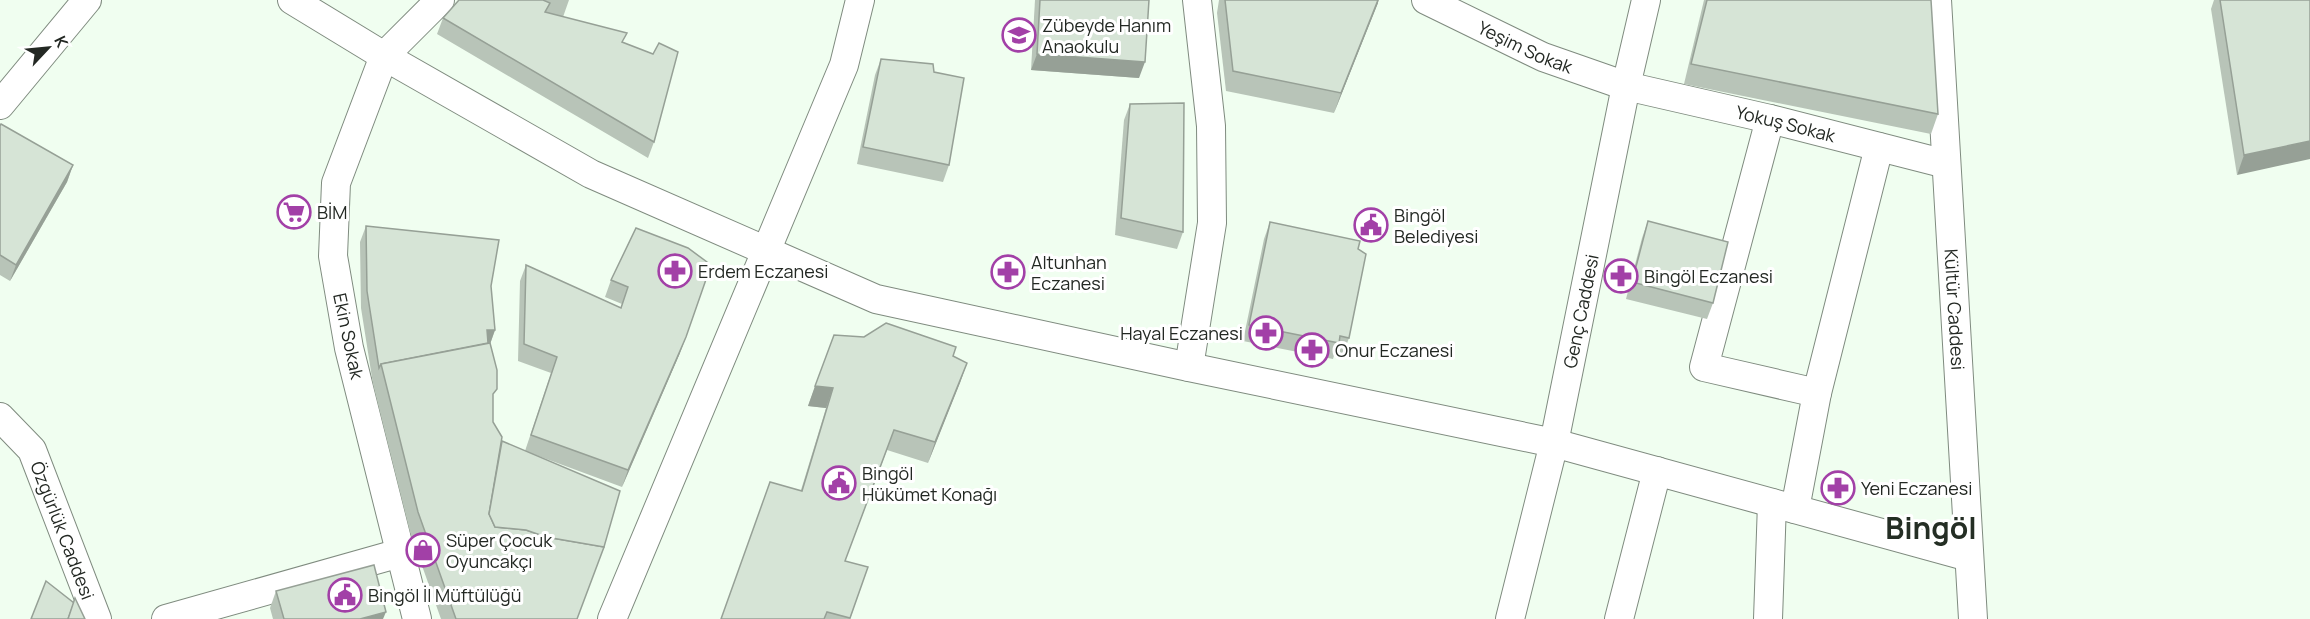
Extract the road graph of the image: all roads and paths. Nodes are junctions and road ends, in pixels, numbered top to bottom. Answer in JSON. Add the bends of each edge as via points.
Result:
{"nodes":[{"id":1,"x":87,"y":0,"type":"edge"},
{"id":2,"x":292,"y":0,"type":"edge"},
{"id":3,"x":440,"y":0,"type":"edge"},
{"id":4,"x":860,"y":0,"type":"edge"},
{"id":5,"x":1197,"y":0,"type":"edge"},
{"id":6,"x":1426,"y":0,"type":"edge"},
{"id":7,"x":1647,"y":0,"type":"edge"},
{"id":8,"x":1937,"y":0,"type":"edge"},
{"id":9,"x":384,"y":56,"type":"junction"},
{"id":10,"x":1626,"y":86,"type":"junction"},
{"id":11,"x":0,"y":105,"type":"edge"},
{"id":12,"x":1770,"y":119,"type":"junction"},
{"id":13,"x":1879,"y":147,"type":"junction"},
{"id":14,"x":1946,"y":164,"type":"junction"},
{"id":15,"x":768,"y":251,"type":"junction"},
{"id":16,"x":1189,"y":367,"type":"junction"},
{"id":17,"x":1817,"y":393,"type":"junction"},
{"id":18,"x":0,"y":417,"type":"edge"},
{"id":19,"x":1554,"y":443,"type":"junction"},
{"id":20,"x":1657,"y":471,"type":"junction"},
{"id":21,"x":1784,"y":506,"type":"junction"},
{"id":22,"x":400,"y":553,"type":"junction"},
{"id":23,"x":1969,"y":557,"type":"junction"},
{"id":24,"x":97,"y":619,"type":"edge"},
{"id":25,"x":166,"y":619,"type":"edge"},
{"id":26,"x":417,"y":619,"type":"edge"},
{"id":27,"x":612,"y":619,"type":"edge"},
{"id":28,"x":1510,"y":619,"type":"edge"},
{"id":29,"x":1619,"y":619,"type":"edge"},
{"id":30,"x":1768,"y":619,"type":"edge"},
{"id":31,"x":1973,"y":619,"type":"edge"}],
"edges":[{"from":1,"to":11,"type":"street"},
{"from":2,"to":9,"type":"street"},
{"from":3,"to":9,"type":"street"},
{"from":4,"to":15,"type":"street","via":[[844,65]]},
{"from":5,"to":16,"type":"street","via":[[1211,126],[1212,223]]},
{"from":6,"to":10,"type":"street","name":"Yeşim Sokak","via":[[1543,57]]},
{"from":7,"to":10,"type":"street","name":"Genç Caddesi"},
{"from":8,"to":14,"type":"street","name":"Kültür Caddesi"},
{"from":9,"to":15,"type":"street","via":[[591,174]]},
{"from":9,"to":22,"type":"street","name":"Ekin Sokak","via":[[336,183],[333,256],[350,348]]},
{"from":10,"to":12,"type":"street","name":"Yokuş Sokak"},
{"from":10,"to":19,"type":"street","name":"Genç Caddesi"},
{"from":12,"to":13,"type":"street","name":"Yokuş Sokak"},
{"from":12,"to":17,"type":"street","via":[[1704,367]]},
{"from":13,"to":14,"type":"street","name":"Yokuş Sokak"},
{"from":13,"to":17,"type":"street"},
{"from":14,"to":23,"type":"street","name":"Kültür Caddesi"},
{"from":15,"to":16,"type":"street","via":[[876,299]]},
{"from":15,"to":27,"type":"street"},
{"from":16,"to":19,"type":"street"},
{"from":17,"to":21,"type":"street"},
{"from":18,"to":24,"type":"street","name":"Özgürlük Caddesi","via":[[32,450]]},
{"from":19,"to":20,"type":"street"},
{"from":19,"to":28,"type":"street","name":"Genç Caddesi"},
{"from":20,"to":21,"type":"street"},
{"from":20,"to":29,"type":"street"},
{"from":21,"to":23,"type":"street"},
{"from":21,"to":30,"type":"street"},
{"from":22,"to":25,"type":"street"},
{"from":22,"to":26,"type":"street","name":"Ekin Sokak"},
{"from":23,"to":31,"type":"street","name":"Kültür Caddesi"}]}
